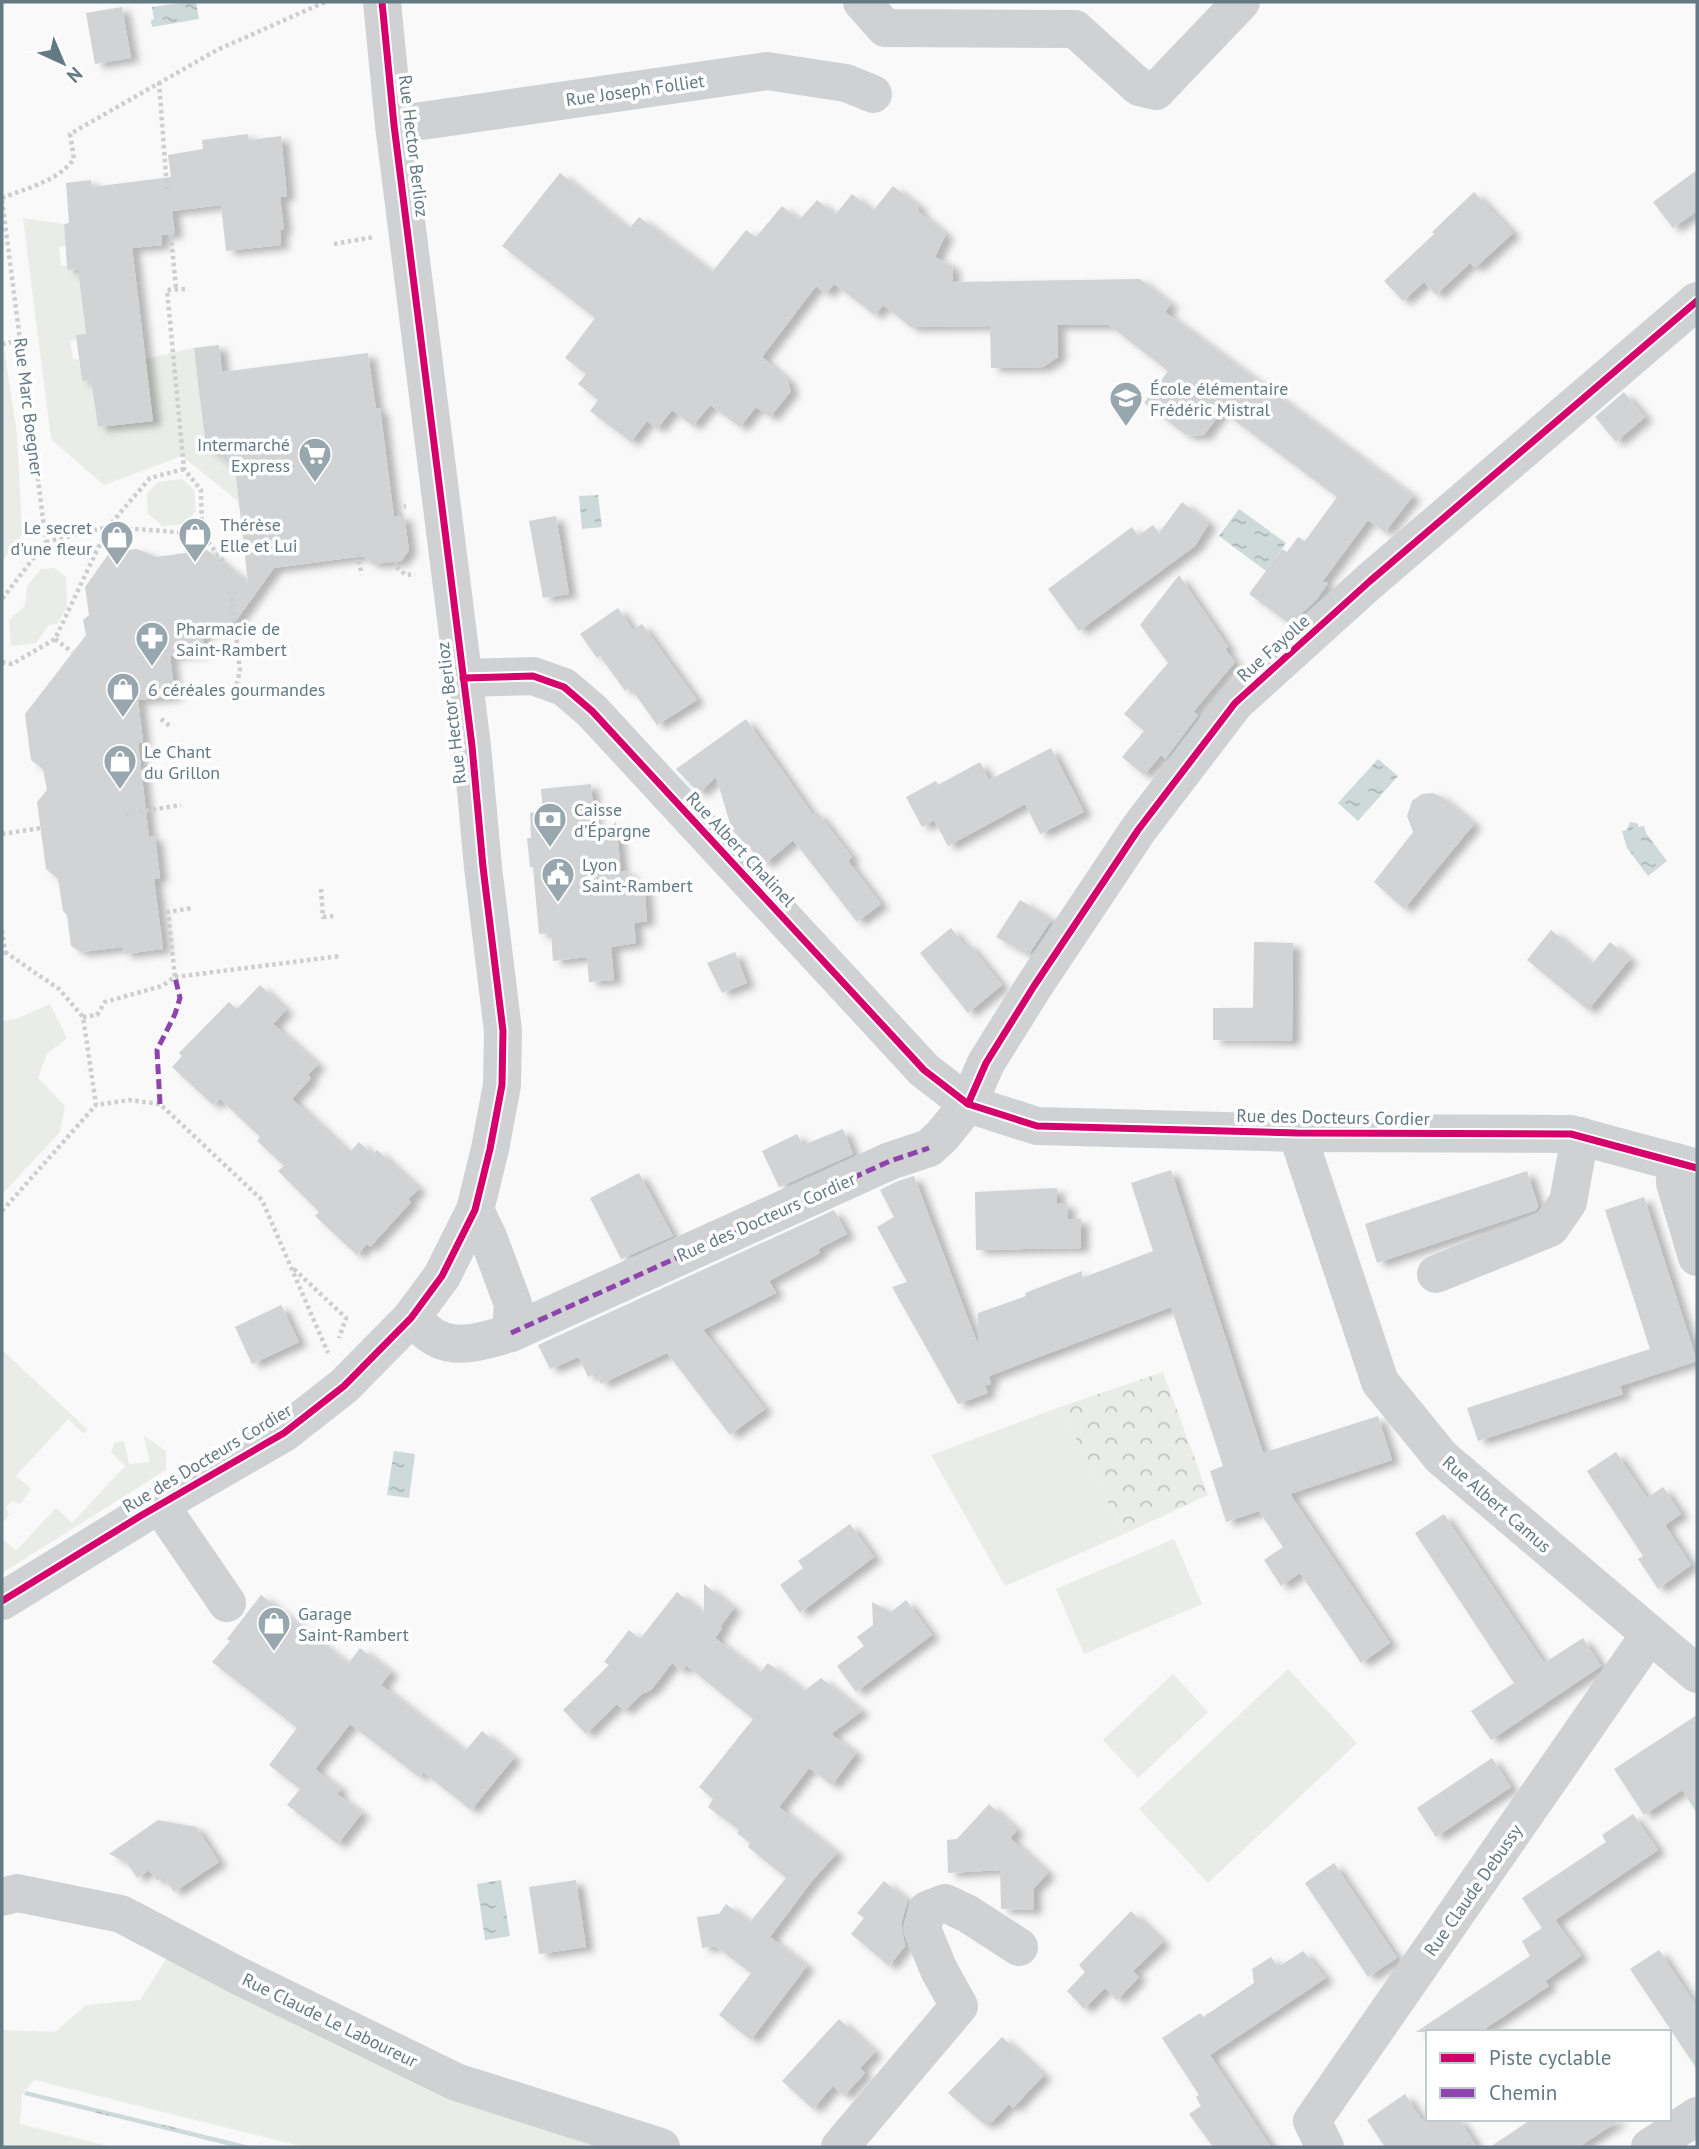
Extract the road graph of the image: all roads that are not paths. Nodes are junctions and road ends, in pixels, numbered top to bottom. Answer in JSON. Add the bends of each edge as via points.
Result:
{"nodes":[{"id":1,"x":382,"y":2,"type":"edge"},
{"id":2,"x":862,"y":2,"type":"edge"},
{"id":3,"x":1241,"y":2,"type":"edge"},
{"id":4,"x":873,"y":94,"type":"dead end"},
{"id":5,"x":394,"y":125,"type":"junction"},
{"id":6,"x":1697,"y":301,"type":"edge"},
{"id":7,"x":463,"y":678,"type":"junction"},
{"id":8,"x":968,"y":1104,"type":"junction"},
{"id":9,"x":1297,"y":1133,"type":"junction"},
{"id":10,"x":1580,"y":1136,"type":"junction"},
{"id":11,"x":1687,"y":1165,"type":"edge"},
{"id":12,"x":475,"y":1210,"type":"junction"},
{"id":13,"x":1697,"y":1257,"type":"edge"},
{"id":14,"x":1436,"y":1274,"type":"dead end"},
{"id":15,"x":411,"y":1318,"type":"junction"},
{"id":16,"x":511,"y":1333,"type":"junction"},
{"id":17,"x":160,"y":1505,"type":"junction"},
{"id":18,"x":2,"y":1601,"type":"edge"},
{"id":19,"x":227,"y":1603,"type":"dead end"},
{"id":20,"x":1650,"y":1634,"type":"junction"},
{"id":21,"x":1697,"y":1674,"type":"edge"},
{"id":22,"x":2,"y":1897,"type":"edge"},
{"id":23,"x":1019,"y":1947,"type":"dead end"},
{"id":24,"x":1697,"y":2116,"type":"edge"},
{"id":25,"x":661,"y":2147,"type":"edge"},
{"id":26,"x":839,"y":2147,"type":"edge"},
{"id":27,"x":1325,"y":2147,"type":"edge"},
{"id":28,"x":1650,"y":2147,"type":"edge"}],
"edges":[{"from":1,"to":5,"type":"street","name":"Rue Hector Berlioz"},
{"from":2,"to":3,"type":"street","via":[[885,28],[1075,29],[1139,87],[1156,91]]},
{"from":4,"to":5,"type":"street","name":"Rue Joseph Folliet","via":[[846,83],[767,71]]},
{"from":5,"to":7,"type":"street","name":"Rue Hector Berlioz"},
{"from":6,"to":8,"type":"street","name":"Rue Fayolle","via":[[1235,703],[1123,852],[986,1063]]},
{"from":7,"to":8,"type":"street","name":"Rue Albert Chalinel","via":[[533,676],[564,687],[592,711],[924,1070]]},
{"from":7,"to":12,"type":"street","name":"Rue Hector Berlioz","via":[[503,1031],[502,1085]]},
{"from":8,"to":9,"type":"street","name":"Rue des Docteurs Cordier","via":[[1037,1126]]},
{"from":8,"to":16,"type":"street","name":"Rue des Docteurs Cordier","via":[[929,1148],[890,1161]]},
{"from":9,"to":10,"type":"street","name":"Rue des Docteurs Cordier"},
{"from":9,"to":20,"type":"street","name":"Rue Albert Camus","via":[[1380,1382],[1441,1457]]},
{"from":10,"to":11,"type":"street","name":"Rue des Docteurs Cordier"},
{"from":10,"to":14,"type":"street","via":[[1569,1202],[1550,1228]]},
{"from":11,"to":13,"type":"street","via":[[1675,1183]]},
{"from":12,"to":15,"type":"street","name":"Rue Hector Berlioz","via":[[442,1276]]},
{"from":12,"to":16,"type":"street","via":[[513,1304]]},
{"from":15,"to":16,"type":"street","name":"Rue des Docteurs Cordier","via":[[438,1340],[477,1343]]},
{"from":15,"to":17,"type":"street","name":"Rue des Docteurs Cordier","via":[[344,1386],[284,1433]]},
{"from":17,"to":18,"type":"street","name":"Rue des Docteurs Cordier"},
{"from":17,"to":19,"type":"street"},
{"from":20,"to":21,"type":"street","name":"Rue Albert Camus"},
{"from":20,"to":27,"type":"street","name":"Rue Claude Debussy","via":[[1312,2121]]},
{"from":22,"to":25,"type":"street","name":"Rue Claude Le Laboureur","via":[[17,1893],[121,1914],[456,2082]]},
{"from":23,"to":26,"type":"street","via":[[945,1903],[927,1910],[922,1929],[959,2006]]},
{"from":24,"to":28,"type":"street"}]}
